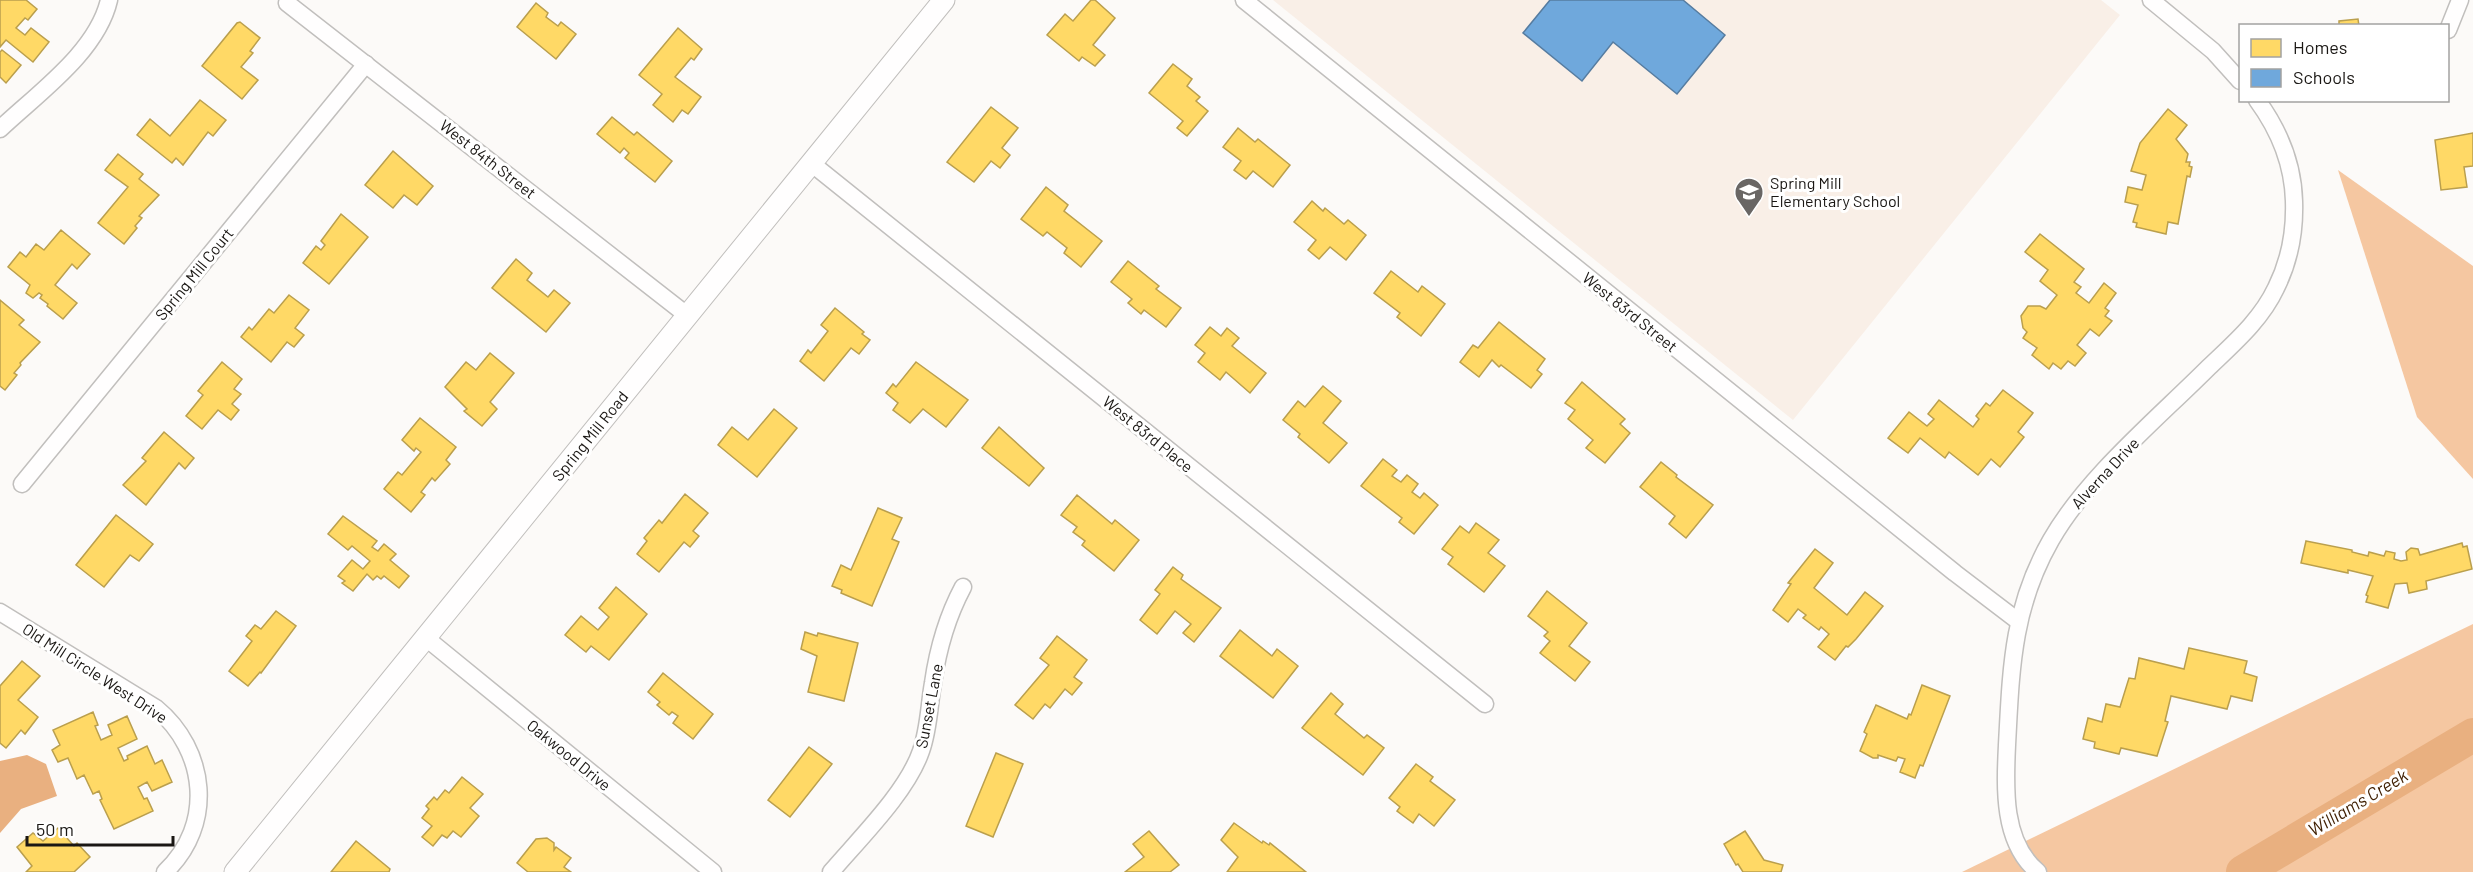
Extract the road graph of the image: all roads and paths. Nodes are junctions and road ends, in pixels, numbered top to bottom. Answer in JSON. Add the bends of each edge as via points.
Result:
{"nodes":[{"id":1,"x":110,"y":0,"type":"edge"},
{"id":2,"x":944,"y":0,"type":"edge"},
{"id":3,"x":1244,"y":0,"type":"edge"},
{"id":4,"x":2151,"y":0,"type":"edge"},
{"id":5,"x":2460,"y":0,"type":"edge"},
{"id":6,"x":287,"y":3,"type":"dead end"},
{"id":7,"x":2449,"y":28,"type":"edge"},
{"id":8,"x":366,"y":64,"type":"junction"},
{"id":9,"x":2239,"y":79,"type":"edge"},
{"id":10,"x":2262,"y":107,"type":"edge"},
{"id":11,"x":0,"y":129,"type":"edge"},
{"id":12,"x":812,"y":163,"type":"junction"},
{"id":13,"x":688,"y":316,"type":"junction"},
{"id":14,"x":22,"y":484,"type":"dead end"},
{"id":15,"x":963,"y":587,"type":"dead end"},
{"id":16,"x":0,"y":612,"type":"edge"},
{"id":17,"x":2018,"y":621,"type":"junction"},
{"id":18,"x":426,"y":638,"type":"junction"},
{"id":19,"x":1485,"y":704,"type":"dead end"},
{"id":20,"x":165,"y":872,"type":"edge"},
{"id":21,"x":235,"y":872,"type":"edge"},
{"id":22,"x":713,"y":872,"type":"edge"},
{"id":23,"x":831,"y":872,"type":"edge"},
{"id":24,"x":2038,"y":872,"type":"edge"}],
"edges":[{"from":1,"to":11,"type":"street","via":[[97,32],[82,52]]},
{"from":2,"to":12,"type":"street","name":"Spring Mill Road"},
{"from":3,"to":17,"type":"street","name":"West 83rd Street"},
{"from":4,"to":9,"type":"street","via":[[2213,51]]},
{"from":5,"to":7,"type":"street"},
{"from":6,"to":8,"type":"street","name":"West 84th Street"},
{"from":8,"to":13,"type":"street","name":"West 84th Street"},
{"from":8,"to":14,"type":"street","name":"Spring Mill Court"},
{"from":10,"to":17,"type":"street","name":"Alverna Drive","via":[[2287,158],[2294,194],[2294,229],[2275,290],[2250,327],[2076,503],[2039,561]]},
{"from":12,"to":13,"type":"street","name":"Spring Mill Road"},
{"from":12,"to":19,"type":"street","name":"West 83rd Place"},
{"from":13,"to":18,"type":"street","name":"Spring Mill Road"},
{"from":15,"to":23,"type":"street","name":"Sunset Lane","via":[[944,628],[926,730],[915,765]]},
{"from":16,"to":20,"type":"street","name":"Old Mill Circle West Drive","via":[[156,708],[181,734],[198,775],[198,811],[186,846]]},
{"from":17,"to":24,"type":"street","name":"Alverna Drive","via":[[2011,661],[2005,794],[2013,833]]},
{"from":18,"to":21,"type":"street","name":"Spring Mill Road"},
{"from":18,"to":22,"type":"street","name":"Oakwood Drive"}]}
